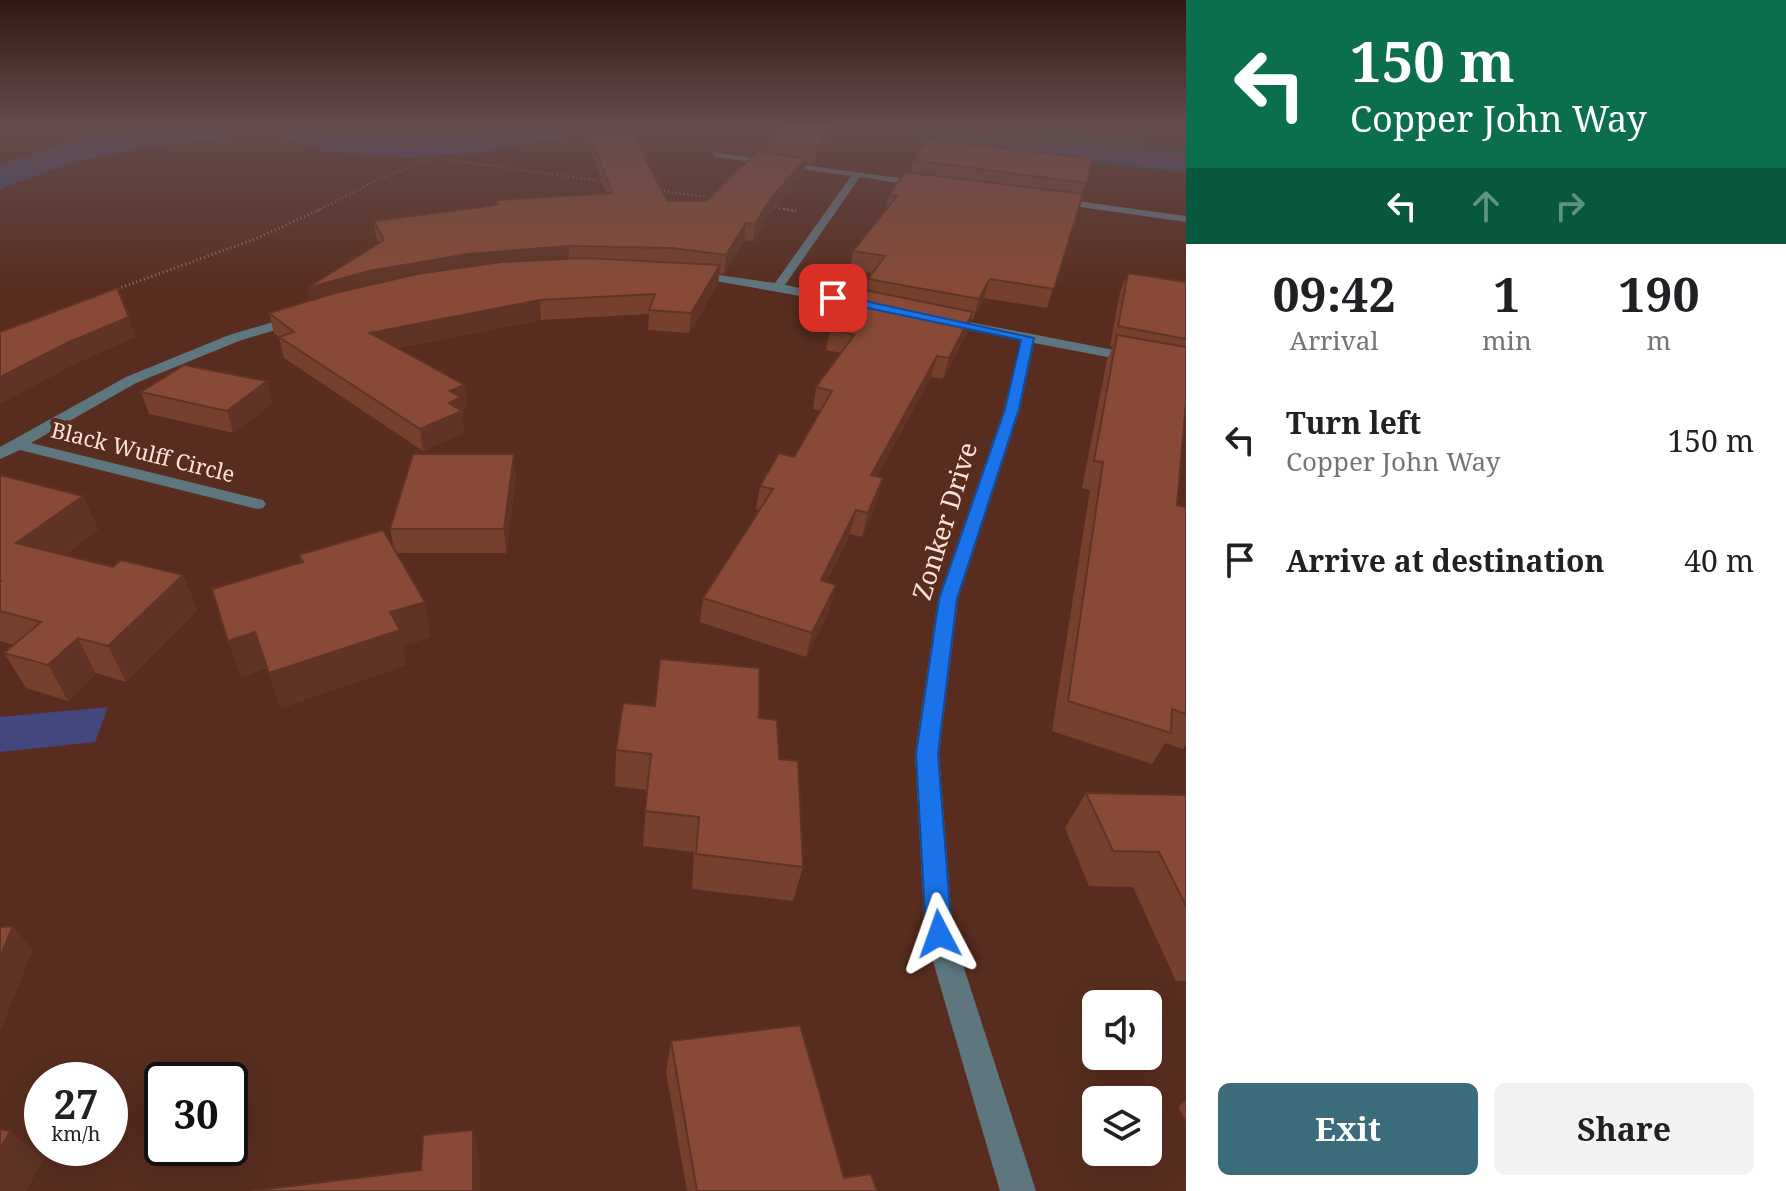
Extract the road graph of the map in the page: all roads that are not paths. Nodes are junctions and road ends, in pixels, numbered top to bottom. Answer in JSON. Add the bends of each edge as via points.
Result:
{"nodes":[{"id":1,"x":853,"y":180,"type":"edge"},
{"id":2,"x":886,"y":180,"type":"edge"},
{"id":3,"x":932,"y":185,"type":"edge"},
{"id":4,"x":1040,"y":199,"type":"edge"},
{"id":5,"x":1186,"y":219,"type":"edge"},
{"id":6,"x":675,"y":273,"type":"edge"},
{"id":7,"x":778,"y":287,"type":"junction"},
{"id":8,"x":884,"y":309,"type":"edge"},
{"id":9,"x":310,"y":315,"type":"edge"},
{"id":10,"x":929,"y":318,"type":"edge"},
{"id":11,"x":1028,"y":338,"type":"junction"},
{"id":12,"x":1186,"y":368,"type":"edge"},
{"id":13,"x":17,"y":444,"type":"junction"},
{"id":14,"x":0,"y":454,"type":"edge"},
{"id":15,"x":257,"y":504,"type":"dead end"},
{"id":16,"x":1018,"y":1191,"type":"edge"}],
"edges":[{"from":1,"to":7,"type":"street"},
{"from":2,"to":3,"type":"street"},
{"from":4,"to":5,"type":"street"},
{"from":6,"to":7,"type":"street"},
{"from":7,"to":8,"type":"street"},
{"from":9,"to":13,"type":"street","via":[[234,338],[131,380]]},
{"from":10,"to":11,"type":"street"},
{"from":11,"to":12,"type":"street"},
{"from":11,"to":16,"type":"street","name":"Zonker Drive","via":[[1012,409],[948,599],[927,754],[939,934]]},
{"from":13,"to":14,"type":"street"},
{"from":13,"to":15,"type":"street","name":"Black Wulff Circle"}]}
